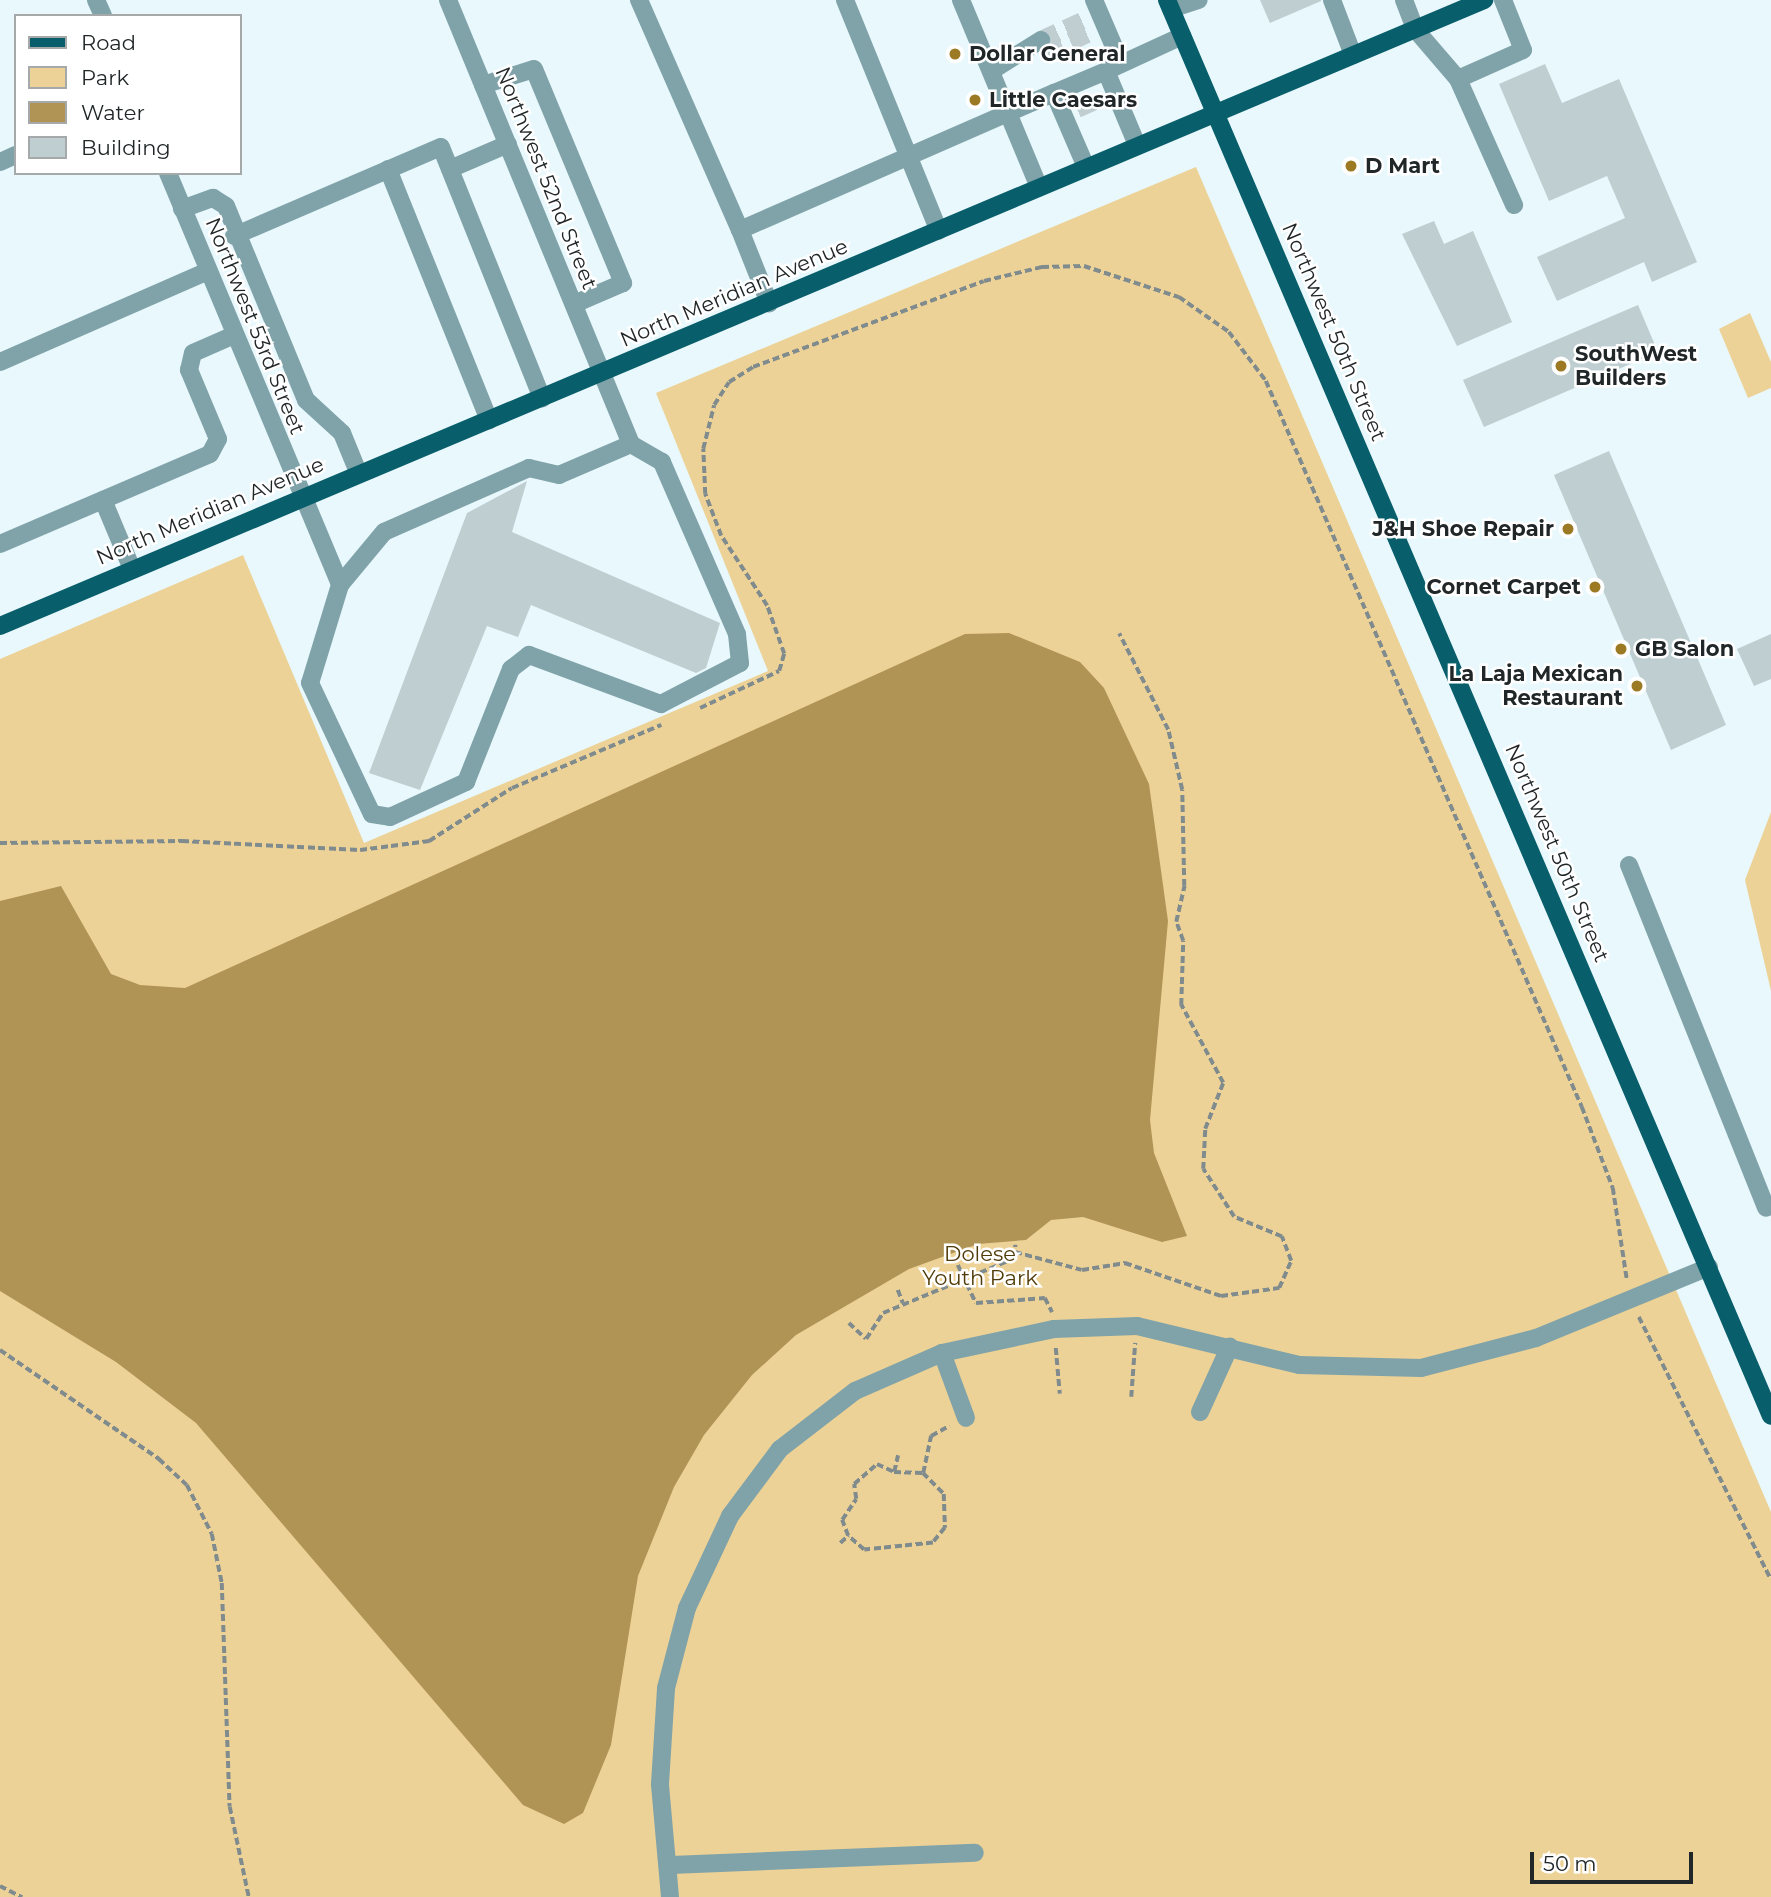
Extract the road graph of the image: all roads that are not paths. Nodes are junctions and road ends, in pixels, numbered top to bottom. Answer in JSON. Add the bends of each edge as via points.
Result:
{"nodes":[{"id":1,"x":448,"y":0,"type":"edge"},
{"id":2,"x":639,"y":0,"type":"edge"},
{"id":3,"x":845,"y":0,"type":"edge"},
{"id":4,"x":961,"y":0,"type":"edge"},
{"id":5,"x":1094,"y":0,"type":"edge"},
{"id":6,"x":1199,"y":0,"type":"edge"},
{"id":7,"x":1332,"y":0,"type":"edge"},
{"id":8,"x":1404,"y":0,"type":"edge"},
{"id":9,"x":1484,"y":0,"type":"edge"},
{"id":10,"x":1503,"y":0,"type":"edge"},
{"id":11,"x":1169,"y":5,"type":"edge"},
{"id":12,"x":1415,"y":29,"type":"junction"},
{"id":13,"x":1182,"y":36,"type":"junction"},
{"id":14,"x":1039,"y":48,"type":"tunnel mouth"},
{"id":15,"x":1353,"y":55,"type":"junction"},
{"id":16,"x":1114,"y":67,"type":"junction"},
{"id":17,"x":991,"y":71,"type":"junction"},
{"id":18,"x":1458,"y":79,"type":"junction"},
{"id":19,"x":483,"y":85,"type":"junction"},
{"id":20,"x":1054,"y":93,"type":"junction"},
{"id":21,"x":1216,"y":112,"type":"junction"},
{"id":22,"x":1009,"y":113,"type":"junction"},
{"id":23,"x":508,"y":144,"type":"junction"},
{"id":24,"x":1137,"y":145,"type":"junction"},
{"id":25,"x":909,"y":159,"type":"junction"},
{"id":26,"x":1086,"y":167,"type":"junction"},
{"id":27,"x":388,"y":169,"type":"junction"},
{"id":28,"x":450,"y":169,"type":"junction"},
{"id":29,"x":169,"y":175,"type":"edge"},
{"id":30,"x":1039,"y":187,"type":"junction"},
{"id":31,"x":1514,"y":205,"type":"dead end"},
{"id":32,"x":183,"y":209,"type":"junction"},
{"id":33,"x":740,"y":230,"type":"junction"},
{"id":34,"x":939,"y":230,"type":"junction"},
{"id":35,"x":234,"y":236,"type":"junction"},
{"id":36,"x":208,"y":271,"type":"junction"},
{"id":37,"x":769,"y":303,"type":"junction"},
{"id":38,"x":574,"y":304,"type":"junction"},
{"id":39,"x":234,"y":335,"type":"junction"},
{"id":40,"x":0,"y":362,"type":"edge"},
{"id":41,"x":602,"y":373,"type":"junction"},
{"id":42,"x":542,"y":398,"type":"junction"},
{"id":43,"x":489,"y":420,"type":"junction"},
{"id":44,"x":631,"y":444,"type":"junction"},
{"id":45,"x":358,"y":472,"type":"junction"},
{"id":46,"x":300,"y":496,"type":"junction"},
{"id":47,"x":103,"y":500,"type":"junction"},
{"id":48,"x":0,"y":544,"type":"edge"},
{"id":49,"x":132,"y":569,"type":"junction"},
{"id":50,"x":340,"y":585,"type":"junction"},
{"id":51,"x":0,"y":626,"type":"edge"},
{"id":52,"x":1629,"y":865,"type":"dead end"},
{"id":53,"x":1766,"y":1208,"type":"dead end"},
{"id":54,"x":1709,"y":1267,"type":"junction"},
{"id":55,"x":1230,"y":1346,"type":"junction"},
{"id":56,"x":942,"y":1353,"type":"junction"},
{"id":57,"x":1200,"y":1412,"type":"dead end"},
{"id":58,"x":1771,"y":1416,"type":"edge"},
{"id":59,"x":966,"y":1418,"type":"road end"},
{"id":60,"x":975,"y":1853,"type":"dead end"},
{"id":61,"x":671,"y":1865,"type":"junction"},
{"id":62,"x":670,"y":1897,"type":"edge"}],
"edges":[{"from":1,"to":19,"type":"street","name":"Northwest 52nd Street"},
{"from":2,"to":33,"type":"street"},
{"from":3,"to":25,"type":"street"},
{"from":4,"to":17,"type":"street"},
{"from":5,"to":16,"type":"street","via":[[1096,22]]},
{"from":6,"to":11,"type":"street"},
{"from":7,"to":15,"type":"street"},
{"from":8,"to":12,"type":"street"},
{"from":9,"to":12,"type":"main road","name":"North Meridian Avenue"},
{"from":10,"to":18,"type":"street","via":[[1523,50]]},
{"from":11,"to":13,"type":"main road","name":"Northwest 50th Street"},
{"from":12,"to":15,"type":"main road","name":"North Meridian Avenue"},
{"from":12,"to":18,"type":"street"},
{"from":13,"to":16,"type":"street"},
{"from":13,"to":21,"type":"main road","name":"Northwest 50th Street"},
{"from":14,"to":17,"type":"street"},
{"from":15,"to":21,"type":"main road","name":"North Meridian Avenue"},
{"from":16,"to":20,"type":"street"},
{"from":16,"to":24,"type":"street","via":[[1107,96]]},
{"from":17,"to":22,"type":"street"},
{"from":18,"to":31,"type":"street"},
{"from":19,"to":23,"type":"street","name":"Northwest 52nd Street"},
{"from":19,"to":38,"type":"street","via":[[534,69],[618,270],[623,283]]},
{"from":20,"to":22,"type":"street"},
{"from":20,"to":26,"type":"street","via":[[1070,112]]},
{"from":21,"to":24,"type":"main road","name":"North Meridian Avenue"},
{"from":21,"to":54,"type":"main road","name":"Northwest 50th Street"},
{"from":22,"to":25,"type":"street"},
{"from":22,"to":30,"type":"street"},
{"from":23,"to":28,"type":"street"},
{"from":23,"to":38,"type":"street","name":"Northwest 52nd Street"},
{"from":24,"to":26,"type":"main road","name":"North Meridian Avenue"},
{"from":25,"to":33,"type":"street"},
{"from":25,"to":34,"type":"street"},
{"from":26,"to":30,"type":"main road","name":"North Meridian Avenue"},
{"from":27,"to":28,"type":"street","via":[[441,148]]},
{"from":27,"to":35,"type":"street"},
{"from":27,"to":43,"type":"street"},
{"from":28,"to":42,"type":"street"},
{"from":29,"to":32,"type":"street","name":"Northwest 53rd Street"},
{"from":30,"to":34,"type":"main road","name":"North Meridian Avenue"},
{"from":32,"to":35,"type":"street","via":[[213,198],[226,206]]},
{"from":32,"to":36,"type":"street","name":"Northwest 53rd Street"},
{"from":33,"to":37,"type":"street"},
{"from":34,"to":37,"type":"main road","name":"North Meridian Avenue"},
{"from":35,"to":45,"type":"street","via":[[306,400],[342,433]]},
{"from":36,"to":39,"type":"street","name":"Northwest 53rd Street"},
{"from":36,"to":40,"type":"street"},
{"from":37,"to":41,"type":"main road","name":"North Meridian Avenue"},
{"from":38,"to":41,"type":"street","name":"Northwest 52nd Street"},
{"from":39,"to":46,"type":"street","name":"Northwest 53rd Street"},
{"from":39,"to":47,"type":"street","via":[[193,353],[189,370],[218,439],[210,454]]},
{"from":41,"to":42,"type":"main road","name":"North Meridian Avenue"},
{"from":41,"to":44,"type":"street","name":"Northwest 52nd Street"},
{"from":42,"to":43,"type":"main road","name":"North Meridian Avenue"},
{"from":43,"to":45,"type":"main road","name":"North Meridian Avenue"},
{"from":44,"to":50,"type":"street","via":[[559,475],[529,468],[384,532]]},
{"from":44,"to":50,"type":"street","via":[[662,462],[742,651],[735,670],[653,704],[529,655],[511,669],[466,782],[380,817],[360,800],[310,683]]},
{"from":45,"to":46,"type":"main road","name":"North Meridian Avenue"},
{"from":46,"to":49,"type":"main road","name":"North Meridian Avenue"},
{"from":46,"to":50,"type":"street","name":"Northwest 53rd Street"},
{"from":47,"to":48,"type":"street"},
{"from":47,"to":49,"type":"street"},
{"from":49,"to":51,"type":"main road","name":"North Meridian Avenue"},
{"from":52,"to":53,"type":"street"},
{"from":54,"to":55,"type":"street","via":[[1536,1338],[1422,1368],[1363,1371],[1299,1365]]},
{"from":54,"to":58,"type":"main road","name":"Northwest 50th Street"},
{"from":55,"to":56,"type":"street","via":[[1137,1326],[1054,1329]]},
{"from":55,"to":57,"type":"street"},
{"from":56,"to":59,"type":"street"},
{"from":56,"to":61,"type":"street","via":[[855,1391],[791,1441],[730,1516],[687,1608],[666,1688],[660,1784]]},
{"from":60,"to":61,"type":"street"},
{"from":61,"to":62,"type":"street"}]}
